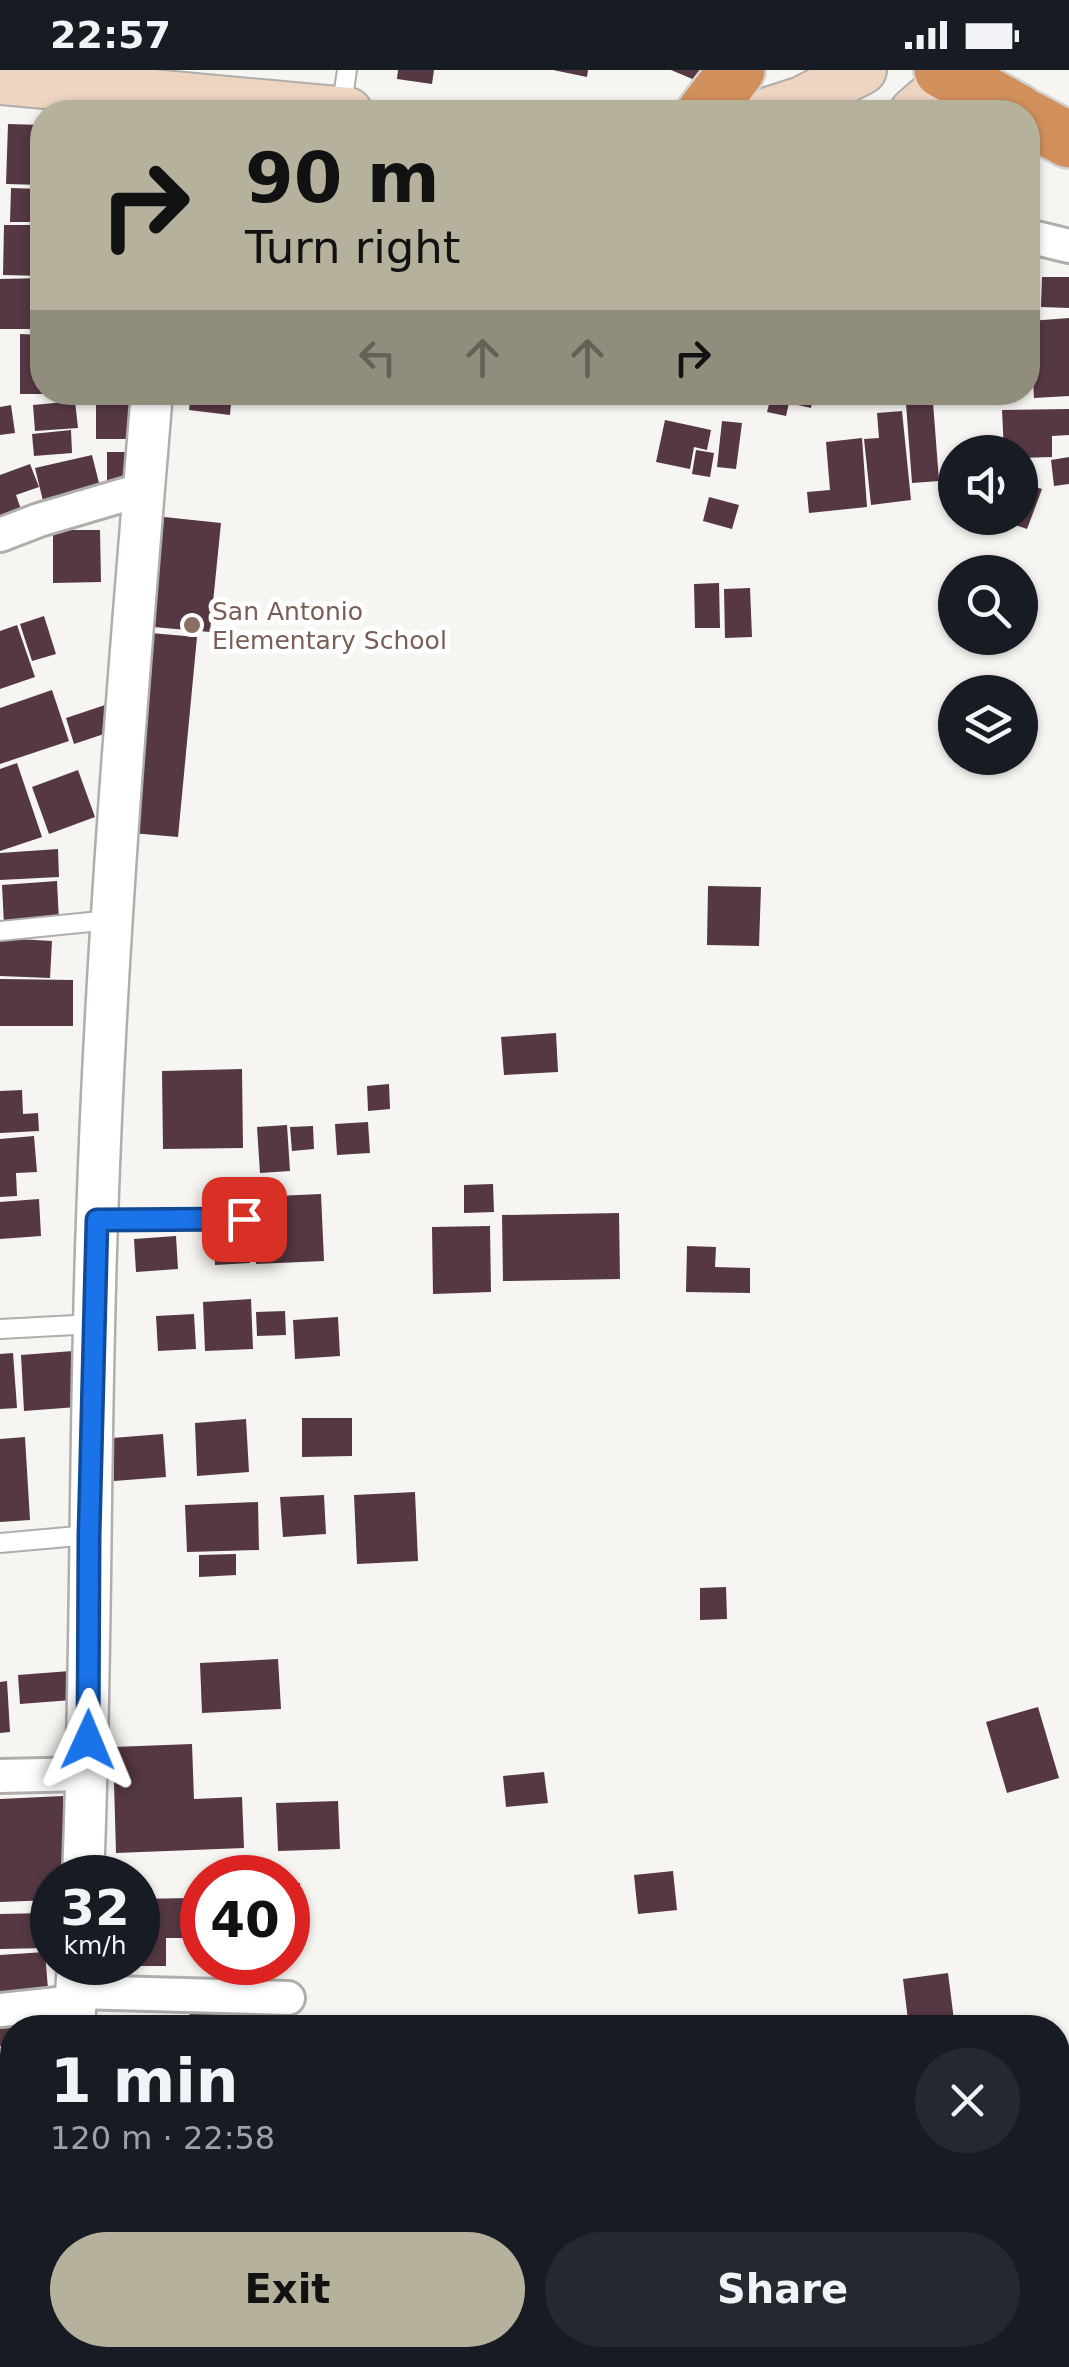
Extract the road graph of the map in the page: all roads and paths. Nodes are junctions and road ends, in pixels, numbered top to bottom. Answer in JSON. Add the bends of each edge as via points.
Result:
{"nodes":[{"id":1,"x":347,"y":70,"type":"edge"},
{"id":2,"x":736,"y":70,"type":"edge"},
{"id":3,"x":862,"y":70,"type":"edge"},
{"id":4,"x":948,"y":74,"type":"edge"},
{"id":5,"x":0,"y":80,"type":"edge"},
{"id":6,"x":179,"y":93,"type":"edge"},
{"id":7,"x":240,"y":100,"type":"edge"},
{"id":8,"x":345,"y":100,"type":"edge"},
{"id":9,"x":715,"y":100,"type":"edge"},
{"id":10,"x":804,"y":100,"type":"edge"},
{"id":11,"x":925,"y":100,"type":"edge"},
{"id":12,"x":996,"y":100,"type":"edge"},
{"id":13,"x":1040,"y":124,"type":"edge"},
{"id":14,"x":1069,"y":140,"type":"edge"},
{"id":15,"x":1040,"y":239,"type":"edge"},
{"id":16,"x":1069,"y":246,"type":"edge"},
{"id":17,"x":151,"y":405,"type":"edge"},
{"id":18,"x":144,"y":489,"type":"junction"},
{"id":19,"x":0,"y":535,"type":"edge"},
{"id":20,"x":110,"y":920,"type":"junction"},
{"id":21,"x":0,"y":931,"type":"edge"},
{"id":22,"x":244,"y":1219,"type":"dead end"},
{"id":23,"x":97,"y":1220,"type":"junction"},
{"id":24,"x":94,"y":1324,"type":"junction"},
{"id":25,"x":0,"y":1330,"type":"edge"},
{"id":26,"x":89,"y":1536,"type":"junction"},
{"id":27,"x":0,"y":1543,"type":"edge"},
{"id":28,"x":87,"y":1774,"type":"junction"},
{"id":29,"x":0,"y":1776,"type":"edge"},
{"id":30,"x":83,"y":1855,"type":"edge"},
{"id":31,"x":76,"y":1996,"type":"edge"},
{"id":32,"x":288,"y":1998,"type":"dead end"},
{"id":33,"x":0,"y":2010,"type":"edge"}],
"edges":[{"from":1,"to":8,"type":"lane"},
{"from":2,"to":9,"type":"highway"},
{"from":3,"to":10,"type":"main road"},
{"from":4,"to":11,"type":"main road"},
{"from":4,"to":12,"type":"highway"},
{"from":5,"to":6,"type":"main road"},
{"from":6,"to":7,"type":"main road"},
{"from":13,"to":14,"type":"highway"},
{"from":15,"to":16,"type":"street"},
{"from":17,"to":18,"type":"street"},
{"from":18,"to":19,"type":"street"},
{"from":18,"to":20,"type":"street"},
{"from":20,"to":21,"type":"lane"},
{"from":20,"to":23,"type":"street"},
{"from":22,"to":23,"type":"lane"},
{"from":23,"to":24,"type":"street"},
{"from":24,"to":25,"type":"lane"},
{"from":24,"to":26,"type":"street"},
{"from":26,"to":27,"type":"lane"},
{"from":26,"to":28,"type":"street"},
{"from":28,"to":29,"type":"street"},
{"from":28,"to":30,"type":"street"},
{"from":31,"to":32,"type":"street"},
{"from":31,"to":33,"type":"street"}]}
